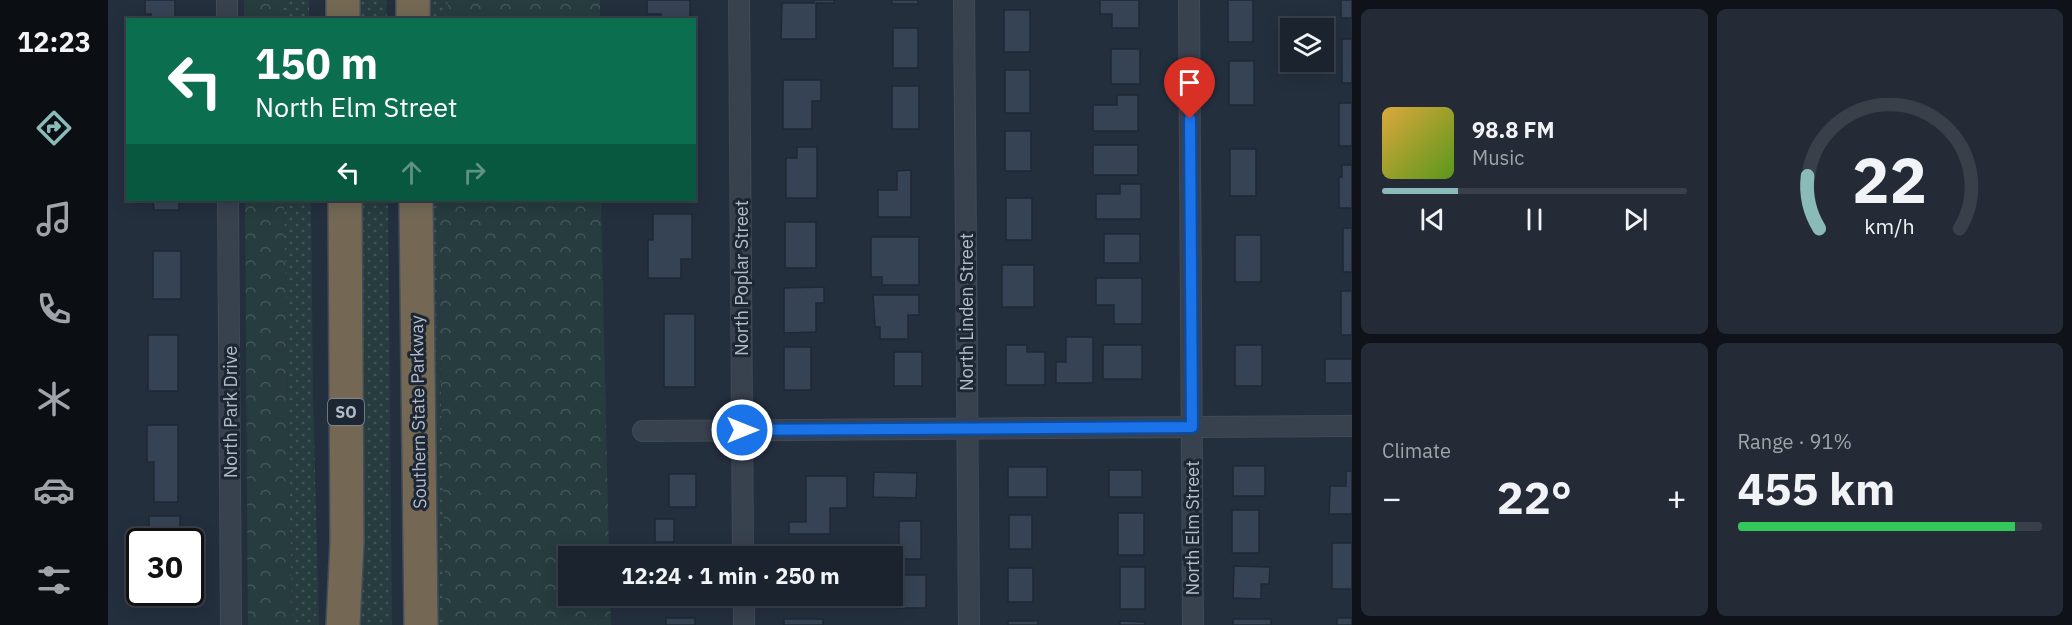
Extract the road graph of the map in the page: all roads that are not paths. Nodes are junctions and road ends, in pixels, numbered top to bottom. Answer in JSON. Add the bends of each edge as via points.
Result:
{"nodes":[{"id":1,"x":227,"y":0,"type":"edge"},
{"id":2,"x":343,"y":0,"type":"edge"},
{"id":3,"x":413,"y":0,"type":"edge"},
{"id":4,"x":740,"y":0,"type":"edge"},
{"id":5,"x":964,"y":0,"type":"edge"},
{"id":6,"x":1189,"y":0,"type":"edge"},
{"id":7,"x":227,"y":18,"type":"edge"},
{"id":8,"x":344,"y":18,"type":"edge"},
{"id":9,"x":413,"y":18,"type":"edge"},
{"id":10,"x":228,"y":201,"type":"edge"},
{"id":11,"x":345,"y":201,"type":"edge"},
{"id":12,"x":416,"y":201,"type":"edge"},
{"id":13,"x":1352,"y":426,"type":"edge"},
{"id":14,"x":1192,"y":427,"type":"junction"},
{"id":15,"x":967,"y":428,"type":"junction"},
{"id":16,"x":742,"y":430,"type":"junction"},
{"id":17,"x":643,"y":431,"type":"dead end"},
{"id":18,"x":744,"y":546,"type":"edge"},
{"id":19,"x":744,"y":606,"type":"edge"},
{"id":20,"x":231,"y":625,"type":"edge"},
{"id":21,"x":343,"y":625,"type":"edge"},
{"id":22,"x":420,"y":625,"type":"edge"},
{"id":23,"x":744,"y":625,"type":"edge"},
{"id":24,"x":969,"y":625,"type":"edge"},
{"id":25,"x":1193,"y":625,"type":"edge"}],
"edges":[{"from":1,"to":7,"type":"street"},
{"from":2,"to":8,"type":"highway"},
{"from":3,"to":9,"type":"highway"},
{"from":4,"to":16,"type":"street","name":"North Poplar Street"},
{"from":5,"to":15,"type":"street","name":"North Linden Street"},
{"from":6,"to":14,"type":"street","name":"North Elm Street"},
{"from":10,"to":20,"type":"street","name":"North Park Drive"},
{"from":11,"to":21,"type":"highway","number":"SO","via":[[347,542]]},
{"from":12,"to":22,"type":"highway","name":"Southern State Parkway"},
{"from":13,"to":14,"type":"street"},
{"from":14,"to":15,"type":"street"},
{"from":14,"to":25,"type":"street","name":"North Elm Street"},
{"from":15,"to":16,"type":"street"},
{"from":15,"to":24,"type":"street","name":"North Linden Street"},
{"from":16,"to":17,"type":"street"},
{"from":16,"to":18,"type":"street","name":"North Poplar Street"},
{"from":19,"to":23,"type":"street"}]}
